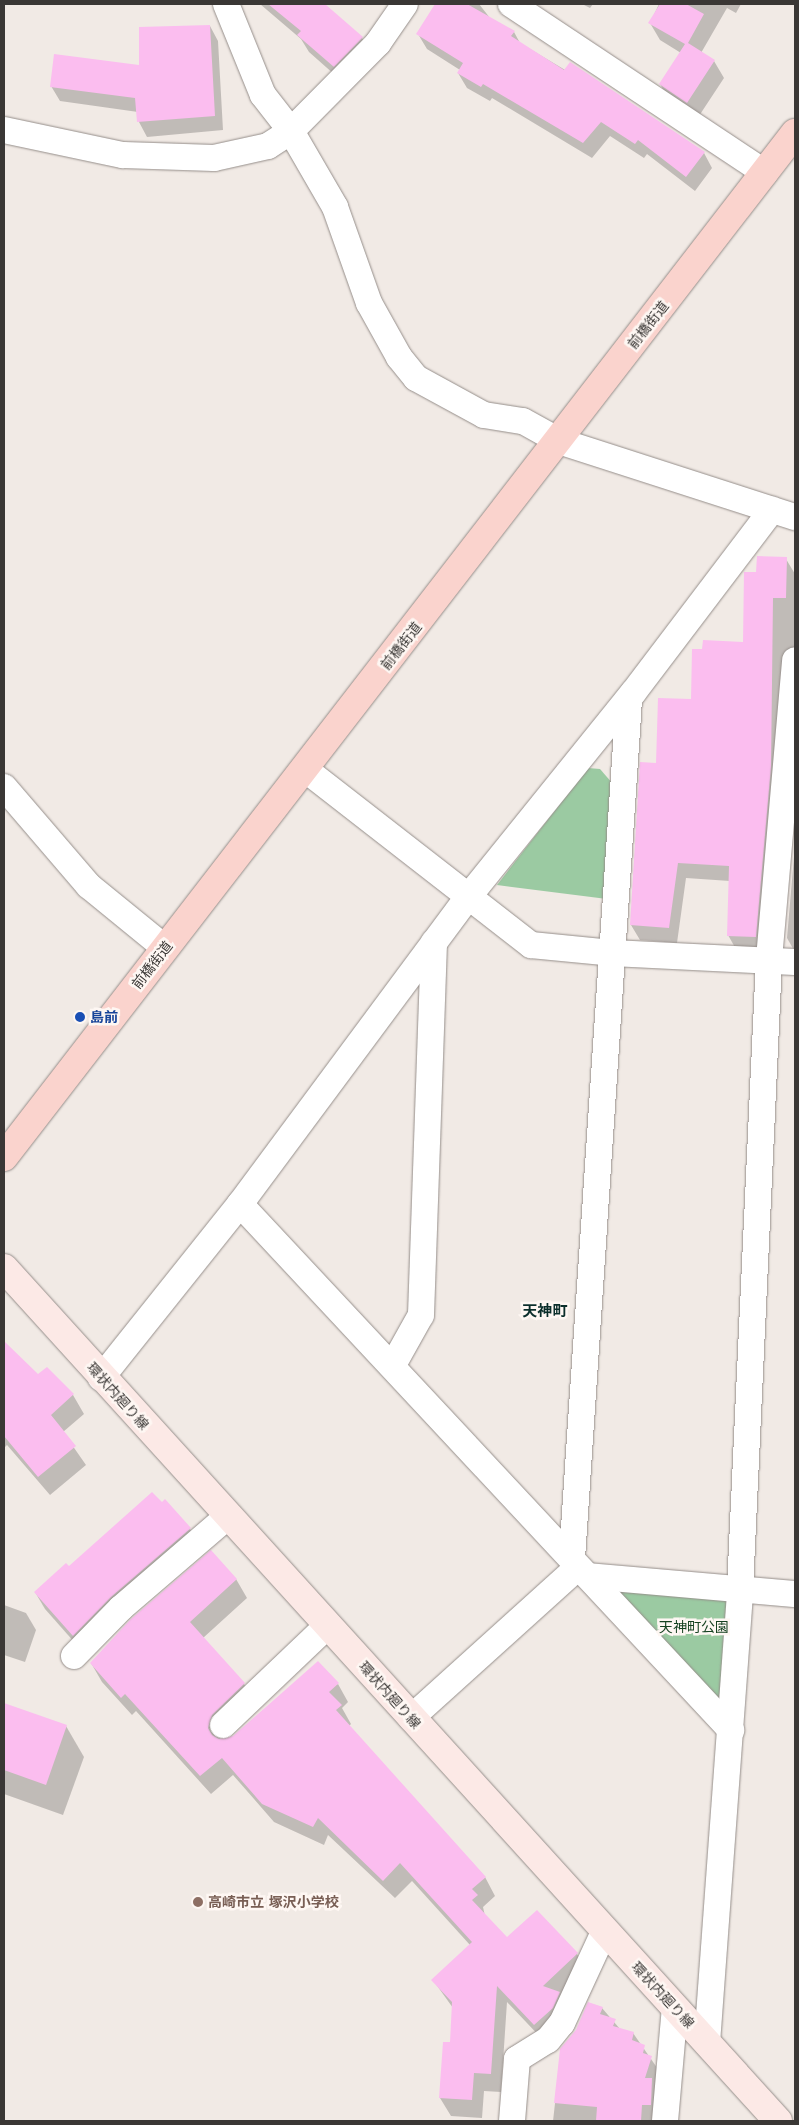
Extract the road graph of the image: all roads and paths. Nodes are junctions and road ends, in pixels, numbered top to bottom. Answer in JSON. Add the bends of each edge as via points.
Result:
{"nodes":[{"id":1,"x":226,"y":4,"type":"edge"},
{"id":2,"x":405,"y":4,"type":"edge"},
{"id":3,"x":511,"y":4,"type":"edge"},
{"id":4,"x":4,"y":130,"type":"edge"},
{"id":5,"x":291,"y":131,"type":"junction"},
{"id":6,"x":795,"y":133,"type":"edge"},
{"id":7,"x":766,"y":173,"type":"junction"},
{"id":8,"x":559,"y":441,"type":"junction"},
{"id":9,"x":784,"y":514,"type":"edge"},
{"id":10,"x":795,"y":660,"type":"edge"},
{"id":11,"x":629,"y":699,"type":"junction"},
{"id":12,"x":306,"y":770,"type":"junction"},
{"id":13,"x":4,"y":787,"type":"edge"},
{"id":14,"x":469,"y":896,"type":"junction"},
{"id":15,"x":434,"y":942,"type":"junction"},
{"id":16,"x":165,"y":948,"type":"junction"},
{"id":17,"x":612,"y":953,"type":"junction"},
{"id":18,"x":769,"y":959,"type":"junction"},
{"id":19,"x":795,"y":962,"type":"edge"},
{"id":20,"x":4,"y":1157,"type":"edge"},
{"id":21,"x":240,"y":1204,"type":"junction"},
{"id":22,"x":4,"y":1268,"type":"edge"},
{"id":23,"x":393,"y":1366,"type":"junction"},
{"id":24,"x":101,"y":1378,"type":"junction"},
{"id":25,"x":228,"y":1516,"type":"junction"},
{"id":26,"x":579,"y":1568,"type":"junction"},
{"id":27,"x":740,"y":1589,"type":"junction"},
{"id":28,"x":795,"y":1594,"type":"edge"},
{"id":29,"x":327,"y":1626,"type":"junction"},
{"id":30,"x":74,"y":1656,"type":"dead end"},
{"id":31,"x":411,"y":1718,"type":"junction"},
{"id":32,"x":223,"y":1725,"type":"dead end"},
{"id":33,"x":730,"y":1730,"type":"junction"},
{"id":34,"x":604,"y":1932,"type":"junction"},
{"id":35,"x":675,"y":2006,"type":"junction"},
{"id":36,"x":707,"y":2043,"type":"junction"},
{"id":37,"x":512,"y":2121,"type":"edge"},
{"id":38,"x":665,"y":2121,"type":"edge"},
{"id":39,"x":778,"y":2121,"type":"edge"}],
"edges":[{"from":1,"to":5,"type":"street","via":[[263,95]]},
{"from":2,"to":5,"type":"street","via":[[378,42]]},
{"from":3,"to":7,"type":"street"},
{"from":4,"to":5,"type":"street","via":[[123,155],[214,158],[268,146]]},
{"from":5,"to":8,"type":"street","via":[[335,208],[369,303],[399,357],[416,378],[484,415],[523,421]]},
{"from":6,"to":7,"type":"main road","name":"前橋街道"},
{"from":7,"to":8,"type":"main road","name":"前橋街道"},
{"from":8,"to":9,"type":"street"},
{"from":8,"to":12,"type":"main road","name":"前橋街道"},
{"from":9,"to":11,"type":"street"},
{"from":10,"to":18,"type":"street"},
{"from":11,"to":14,"type":"street"},
{"from":11,"to":17,"type":"street"},
{"from":12,"to":14,"type":"street"},
{"from":12,"to":16,"type":"main road","name":"前橋街道"},
{"from":13,"to":16,"type":"street","via":[[89,886]]},
{"from":14,"to":15,"type":"street"},
{"from":14,"to":17,"type":"street","via":[[531,945]]},
{"from":15,"to":21,"type":"street"},
{"from":15,"to":23,"type":"street","via":[[420,1315]]},
{"from":16,"to":20,"type":"main road","name":"前橋街道"},
{"from":17,"to":18,"type":"street"},
{"from":17,"to":26,"type":"street"},
{"from":18,"to":19,"type":"street"},
{"from":18,"to":27,"type":"street"},
{"from":21,"to":23,"type":"street"},
{"from":21,"to":24,"type":"street"},
{"from":22,"to":24,"type":"street","name":"環状内廻り線"},
{"from":23,"to":26,"type":"street"},
{"from":24,"to":25,"type":"street","name":"環状内廻り線"},
{"from":25,"to":29,"type":"street","name":"環状内廻り線"},
{"from":25,"to":30,"type":"street","via":[[121,1608]]},
{"from":26,"to":27,"type":"street"},
{"from":26,"to":31,"type":"street"},
{"from":26,"to":33,"type":"street"},
{"from":27,"to":28,"type":"street"},
{"from":27,"to":33,"type":"street"},
{"from":29,"to":31,"type":"street","name":"環状内廻り線"},
{"from":29,"to":32,"type":"street"},
{"from":31,"to":34,"type":"street","name":"環状内廻り線"},
{"from":33,"to":36,"type":"street"},
{"from":34,"to":35,"type":"street","name":"環状内廻り線"},
{"from":34,"to":37,"type":"street","via":[[562,2023],[548,2040],[517,2059]]},
{"from":35,"to":36,"type":"street","name":"環状内廻り線"},
{"from":35,"to":38,"type":"street"},
{"from":36,"to":39,"type":"street","name":"環状内廻り線"}]}
